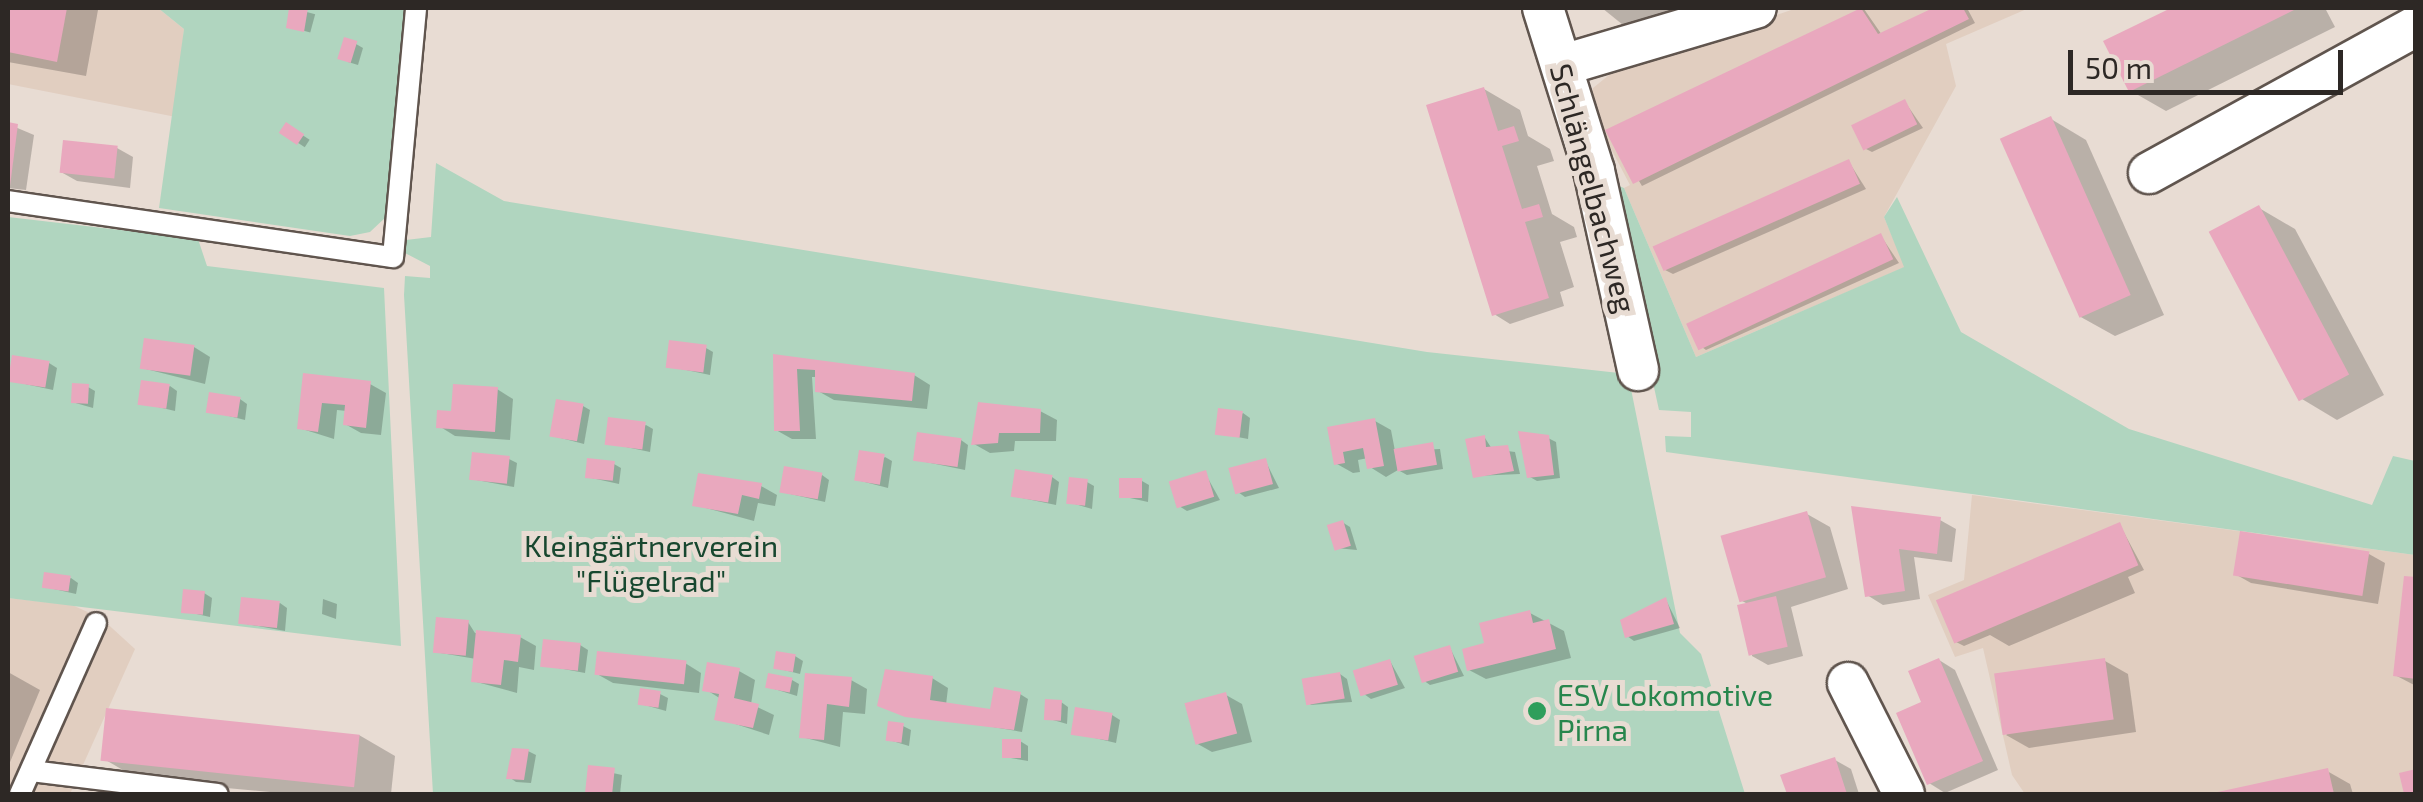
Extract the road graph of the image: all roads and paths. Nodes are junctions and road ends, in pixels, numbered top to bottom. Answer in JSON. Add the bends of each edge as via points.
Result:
{"nodes":[{"id":1,"x":416,"y":8,"type":"edge"},
{"id":2,"x":1543,"y":8,"type":"edge"},
{"id":3,"x":1756,"y":8,"type":"edge"},
{"id":4,"x":2416,"y":26,"type":"edge"},
{"id":5,"x":1564,"y":66,"type":"junction"},
{"id":6,"x":2149,"y":172,"type":"dead end"},
{"id":7,"x":8,"y":201,"type":"edge"},
{"id":8,"x":1638,"y":370,"type":"dead end"},
{"id":9,"x":96,"y":623,"type":"dead end"},
{"id":10,"x":1848,"y":682,"type":"dead end"},
{"id":11,"x":30,"y":771,"type":"junction"},
{"id":12,"x":20,"y":794,"type":"edge"},
{"id":13,"x":218,"y":794,"type":"edge"},
{"id":14,"x":1904,"y":794,"type":"edge"}],
"edges":[{"from":1,"to":7,"type":"lane","via":[[393,257]]},
{"from":2,"to":5,"type":"street","name":"Schlängelbachweg"},
{"from":3,"to":5,"type":"street"},
{"from":4,"to":6,"type":"street"},
{"from":5,"to":8,"type":"street","name":"Schlängelbachweg"},
{"from":9,"to":11,"type":"lane"},
{"from":10,"to":14,"type":"street"},
{"from":11,"to":12,"type":"lane"},
{"from":11,"to":13,"type":"lane"}]}
